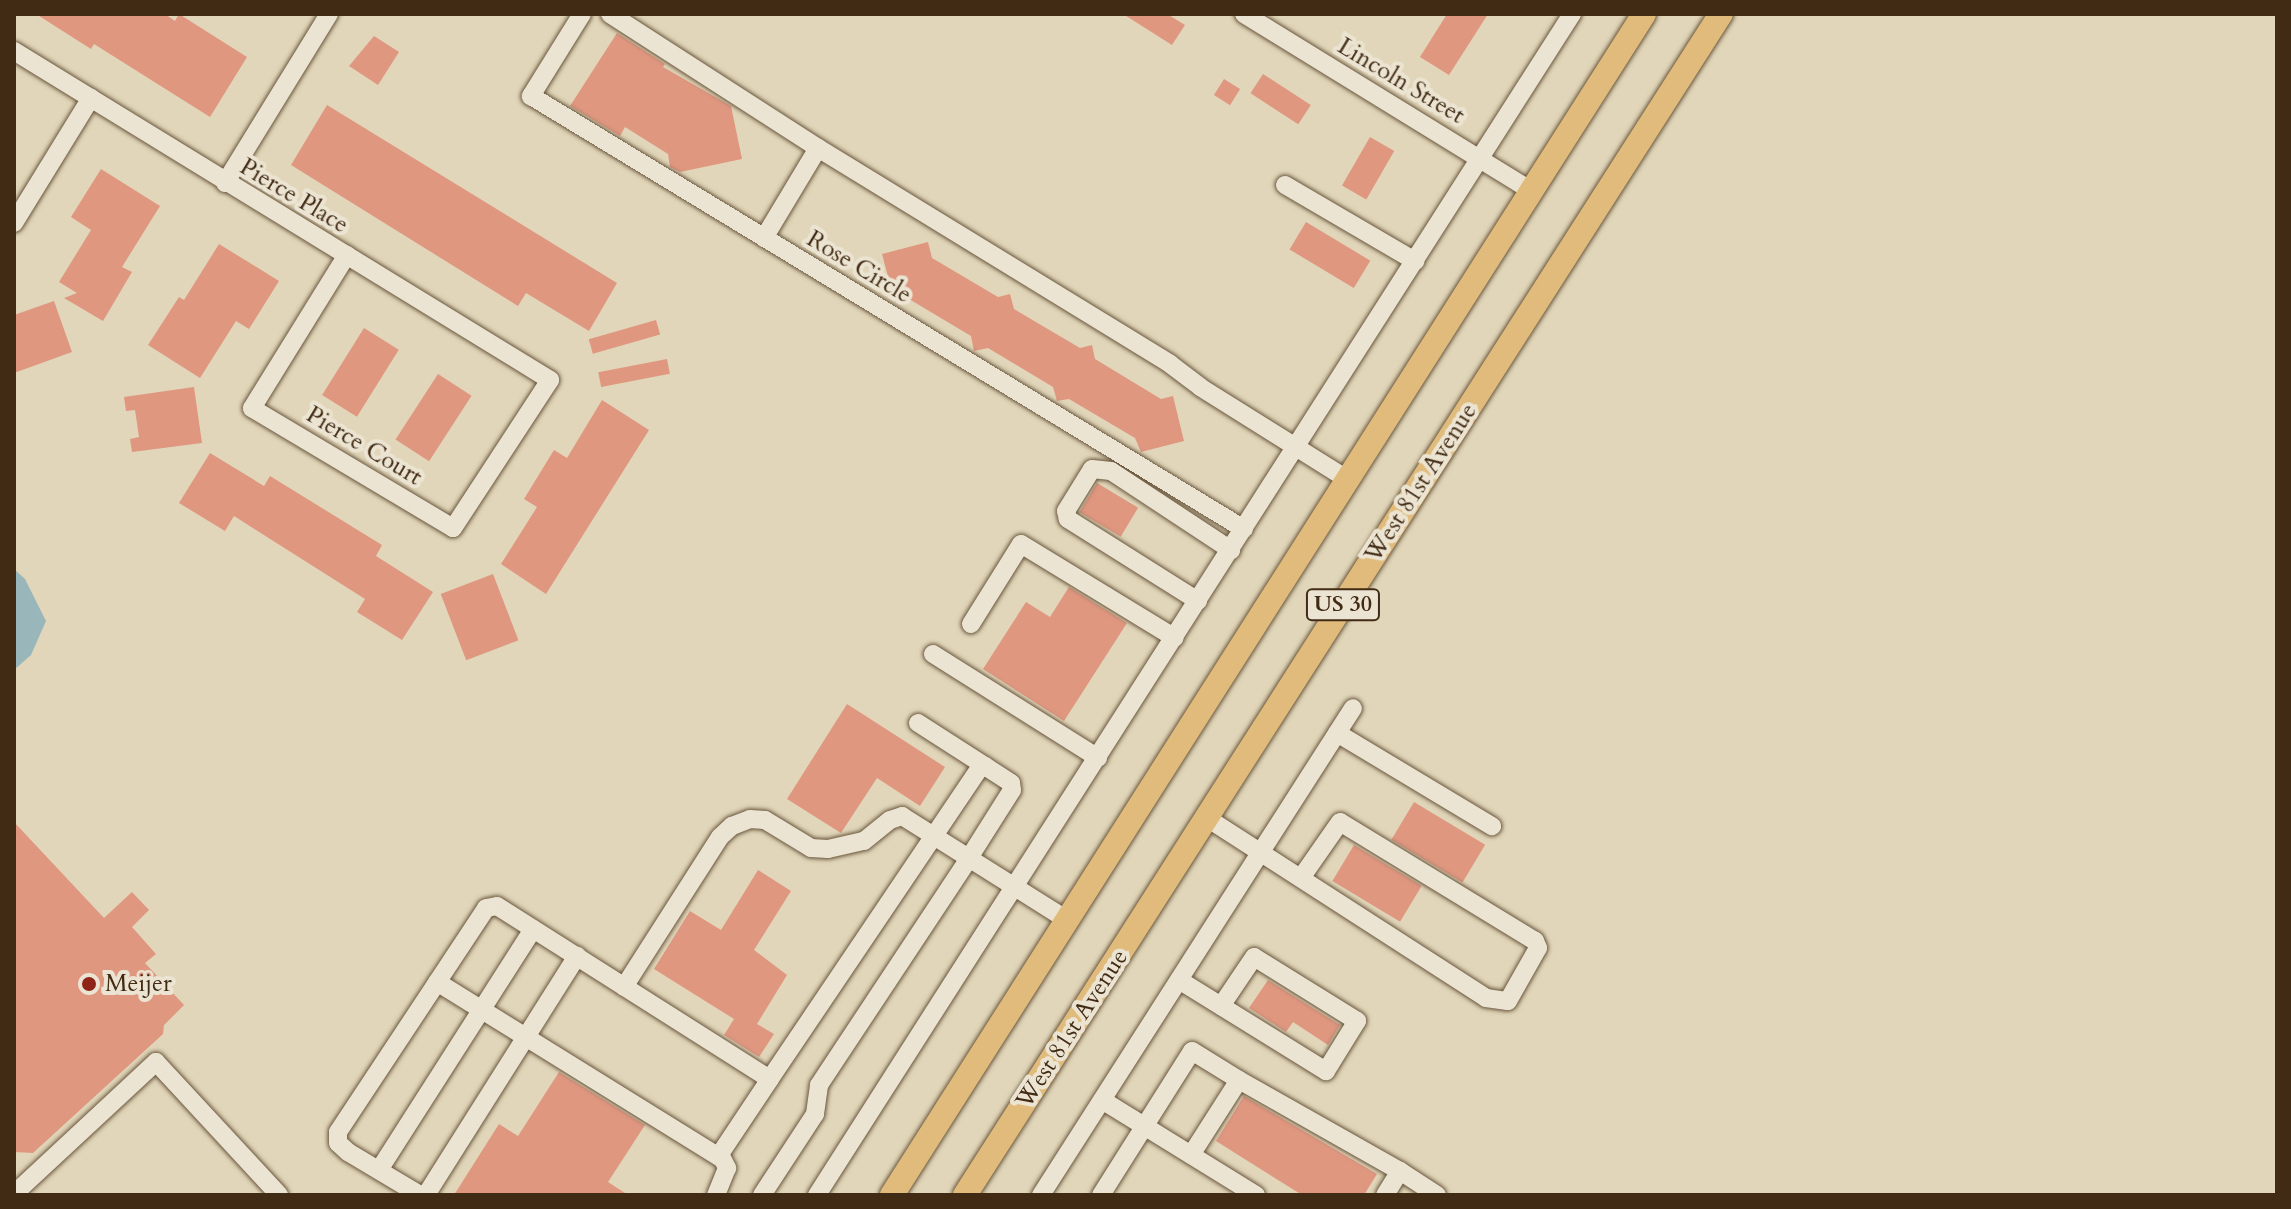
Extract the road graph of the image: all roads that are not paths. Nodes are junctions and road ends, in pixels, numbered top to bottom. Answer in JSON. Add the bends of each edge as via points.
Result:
{"nodes":[{"id":1,"x":329,"y":14,"type":"edge"},
{"id":2,"x":582,"y":14,"type":"edge"},
{"id":3,"x":610,"y":14,"type":"edge"},
{"id":4,"x":1244,"y":14,"type":"edge"},
{"id":5,"x":1572,"y":14,"type":"edge"},
{"id":6,"x":1644,"y":14,"type":"edge"},
{"id":7,"x":1721,"y":14,"type":"edge"},
{"id":8,"x":14,"y":51,"type":"edge"},
{"id":9,"x":91,"y":98,"type":"junction"},
{"id":10,"x":818,"y":148,"type":"junction"},
{"id":11,"x":1480,"y":158,"type":"junction"},
{"id":12,"x":225,"y":183,"type":"junction"},
{"id":13,"x":1285,"y":185,"type":"dead end"},
{"id":14,"x":1532,"y":191,"type":"junction"},
{"id":15,"x":14,"y":223,"type":"edge"},
{"id":16,"x":764,"y":238,"type":"junction"},
{"id":17,"x":347,"y":255,"type":"junction"},
{"id":18,"x":1415,"y":261,"type":"junction"},
{"id":19,"x":550,"y":380,"type":"joint"},
{"id":20,"x":1297,"y":447,"type":"junction"},
{"id":21,"x":1348,"y":480,"type":"junction"},
{"id":22,"x":1244,"y":529,"type":"junction"},
{"id":23,"x":1231,"y":550,"type":"junction"},
{"id":24,"x":1198,"y":601,"type":"junction"},
{"id":25,"x":971,"y":624,"type":"dead end"},
{"id":26,"x":1175,"y":638,"type":"junction"},
{"id":27,"x":933,"y":654,"type":"dead end"},
{"id":28,"x":1353,"y":708,"type":"dead end"},
{"id":29,"x":918,"y":723,"type":"dead end"},
{"id":30,"x":1337,"y":733,"type":"junction"},
{"id":31,"x":1098,"y":758,"type":"junction"},
{"id":32,"x":985,"y":766,"type":"junction"},
{"id":33,"x":1207,"y":818,"type":"junction"},
{"id":34,"x":1492,"y":826,"type":"dead end"},
{"id":35,"x":935,"y":836,"type":"junction"},
{"id":36,"x":1260,"y":851,"type":"junction"},
{"id":37,"x":969,"y":858,"type":"junction"},
{"id":38,"x":1301,"y":878,"type":"junction"},
{"id":39,"x":1016,"y":888,"type":"junction"},
{"id":40,"x":1067,"y":920,"type":"junction"},
{"id":41,"x":533,"y":929,"type":"junction"},
{"id":42,"x":577,"y":956,"type":"junction"},
{"id":43,"x":1179,"y":980,"type":"junction"},
{"id":44,"x":437,"y":982,"type":"junction"},
{"id":45,"x":624,"y":987,"type":"junction"},
{"id":46,"x":1221,"y":1006,"type":"junction"},
{"id":47,"x":482,"y":1009,"type":"junction"},
{"id":48,"x":526,"y":1037,"type":"junction"},
{"id":49,"x":770,"y":1079,"type":"junction"},
{"id":50,"x":1239,"y":1080,"type":"junction"},
{"id":51,"x":1102,"y":1100,"type":"junction"},
{"id":52,"x":1145,"y":1126,"type":"junction"},
{"id":53,"x":1191,"y":1155,"type":"junction"},
{"id":54,"x":722,"y":1159,"type":"junction"},
{"id":55,"x":379,"y":1170,"type":"junction"},
{"id":56,"x":1400,"y":1171,"type":"junction"},
{"id":57,"x":14,"y":1194,"type":"edge"},
{"id":58,"x":279,"y":1195,"type":"edge"},
{"id":59,"x":420,"y":1195,"type":"edge"},
{"id":60,"x":426,"y":1195,"type":"edge"},
{"id":61,"x":716,"y":1195,"type":"edge"},
{"id":62,"x":762,"y":1195,"type":"edge"},
{"id":63,"x":817,"y":1195,"type":"edge"},
{"id":64,"x":892,"y":1195,"type":"edge"},
{"id":65,"x":965,"y":1195,"type":"edge"},
{"id":66,"x":1041,"y":1195,"type":"edge"},
{"id":67,"x":1101,"y":1195,"type":"edge"},
{"id":68,"x":1256,"y":1195,"type":"edge"},
{"id":69,"x":1385,"y":1195,"type":"edge"},
{"id":70,"x":1437,"y":1195,"type":"edge"}],
"edges":[{"from":1,"to":12,"type":"street"},
{"from":2,"to":16,"type":"street","name":"Rose Circle","via":[[531,96]]},
{"from":3,"to":10,"type":"street"},
{"from":4,"to":11,"type":"street","name":"Lincoln Street"},
{"from":5,"to":11,"type":"street"},
{"from":6,"to":14,"type":"main road","number":"US 30"},
{"from":7,"to":33,"type":"main road","name":"West 81st Avenue","number":"US 30"},
{"from":8,"to":9,"type":"street","name":"Pierce Place"},
{"from":9,"to":12,"type":"street","name":"Pierce Place"},
{"from":9,"to":15,"type":"street"},
{"from":10,"to":16,"type":"street"},
{"from":10,"to":20,"type":"street"},
{"from":11,"to":14,"type":"street","name":"Lincoln Street"},
{"from":11,"to":18,"type":"street"},
{"from":12,"to":17,"type":"street","name":"Pierce Place"},
{"from":13,"to":18,"type":"street"},
{"from":14,"to":21,"type":"main road","number":"US 30"},
{"from":16,"to":22,"type":"street","name":"Rose Circle"},
{"from":17,"to":19,"type":"street","name":"Pierce Place"},
{"from":17,"to":19,"type":"street","name":"Pierce Court","via":[[252,408],[453,528]]},
{"from":18,"to":20,"type":"street"},
{"from":20,"to":21,"type":"street"},
{"from":20,"to":22,"type":"street"},
{"from":21,"to":40,"type":"main road","number":"US 30"},
{"from":22,"to":23,"type":"street"},
{"from":23,"to":24,"type":"street"},
{"from":23,"to":24,"type":"street","via":[[1111,471],[1092,469],[1066,511],[1068,519]]},
{"from":24,"to":26,"type":"street"},
{"from":25,"to":26,"type":"street","via":[[1021,544]]},
{"from":26,"to":31,"type":"street"},
{"from":27,"to":31,"type":"street"},
{"from":28,"to":30,"type":"street"},
{"from":29,"to":32,"type":"street"},
{"from":30,"to":34,"type":"street"},
{"from":30,"to":36,"type":"street"},
{"from":31,"to":39,"type":"street"},
{"from":32,"to":35,"type":"street"},
{"from":32,"to":37,"type":"street","via":[[1011,783],[1012,790]]},
{"from":33,"to":36,"type":"street"},
{"from":33,"to":65,"type":"main road","name":"West 81st Avenue","number":"US 30"},
{"from":35,"to":37,"type":"street"},
{"from":35,"to":45,"type":"street","via":[[902,816],[864,841],[828,849],[811,848],[765,820],[732,826]]},
{"from":35,"to":49,"type":"street"},
{"from":36,"to":38,"type":"street"},
{"from":36,"to":43,"type":"street"},
{"from":37,"to":39,"type":"street"},
{"from":37,"to":62,"type":"street","via":[[819,1085],[815,1114]]},
{"from":38,"to":38,"type":"street","via":[[1340,822],[1535,941],[1538,948],[1508,1001],[1496,1002]]},
{"from":39,"to":40,"type":"street"},
{"from":39,"to":63,"type":"street"},
{"from":40,"to":64,"type":"main road","number":"US 30"},
{"from":41,"to":42,"type":"street"},
{"from":41,"to":44,"type":"street","via":[[497,906],[486,908]]},
{"from":41,"to":47,"type":"street"},
{"from":42,"to":45,"type":"street"},
{"from":42,"to":48,"type":"street"},
{"from":43,"to":46,"type":"street"},
{"from":43,"to":51,"type":"street"},
{"from":44,"to":47,"type":"street"},
{"from":44,"to":55,"type":"street","via":[[338,1132],[338,1143]]},
{"from":45,"to":49,"type":"street"},
{"from":46,"to":46,"type":"street","via":[[1326,1071],[1357,1021],[1254,957]]},
{"from":47,"to":48,"type":"street"},
{"from":47,"to":55,"type":"street"},
{"from":48,"to":54,"type":"street"},
{"from":48,"to":60,"type":"street"},
{"from":49,"to":54,"type":"street","via":[[720,1154]]},
{"from":50,"to":52,"type":"street","via":[[1192,1051]]},
{"from":50,"to":53,"type":"street"},
{"from":50,"to":56,"type":"street"},
{"from":51,"to":52,"type":"street"},
{"from":51,"to":66,"type":"street"},
{"from":52,"to":53,"type":"street"},
{"from":52,"to":67,"type":"street"},
{"from":53,"to":68,"type":"street"},
{"from":54,"to":61,"type":"street","via":[[727,1168]]},
{"from":55,"to":59,"type":"street"},
{"from":56,"to":69,"type":"street"},
{"from":56,"to":70,"type":"street"},
{"from":57,"to":58,"type":"street","via":[[156,1062]]}]}
